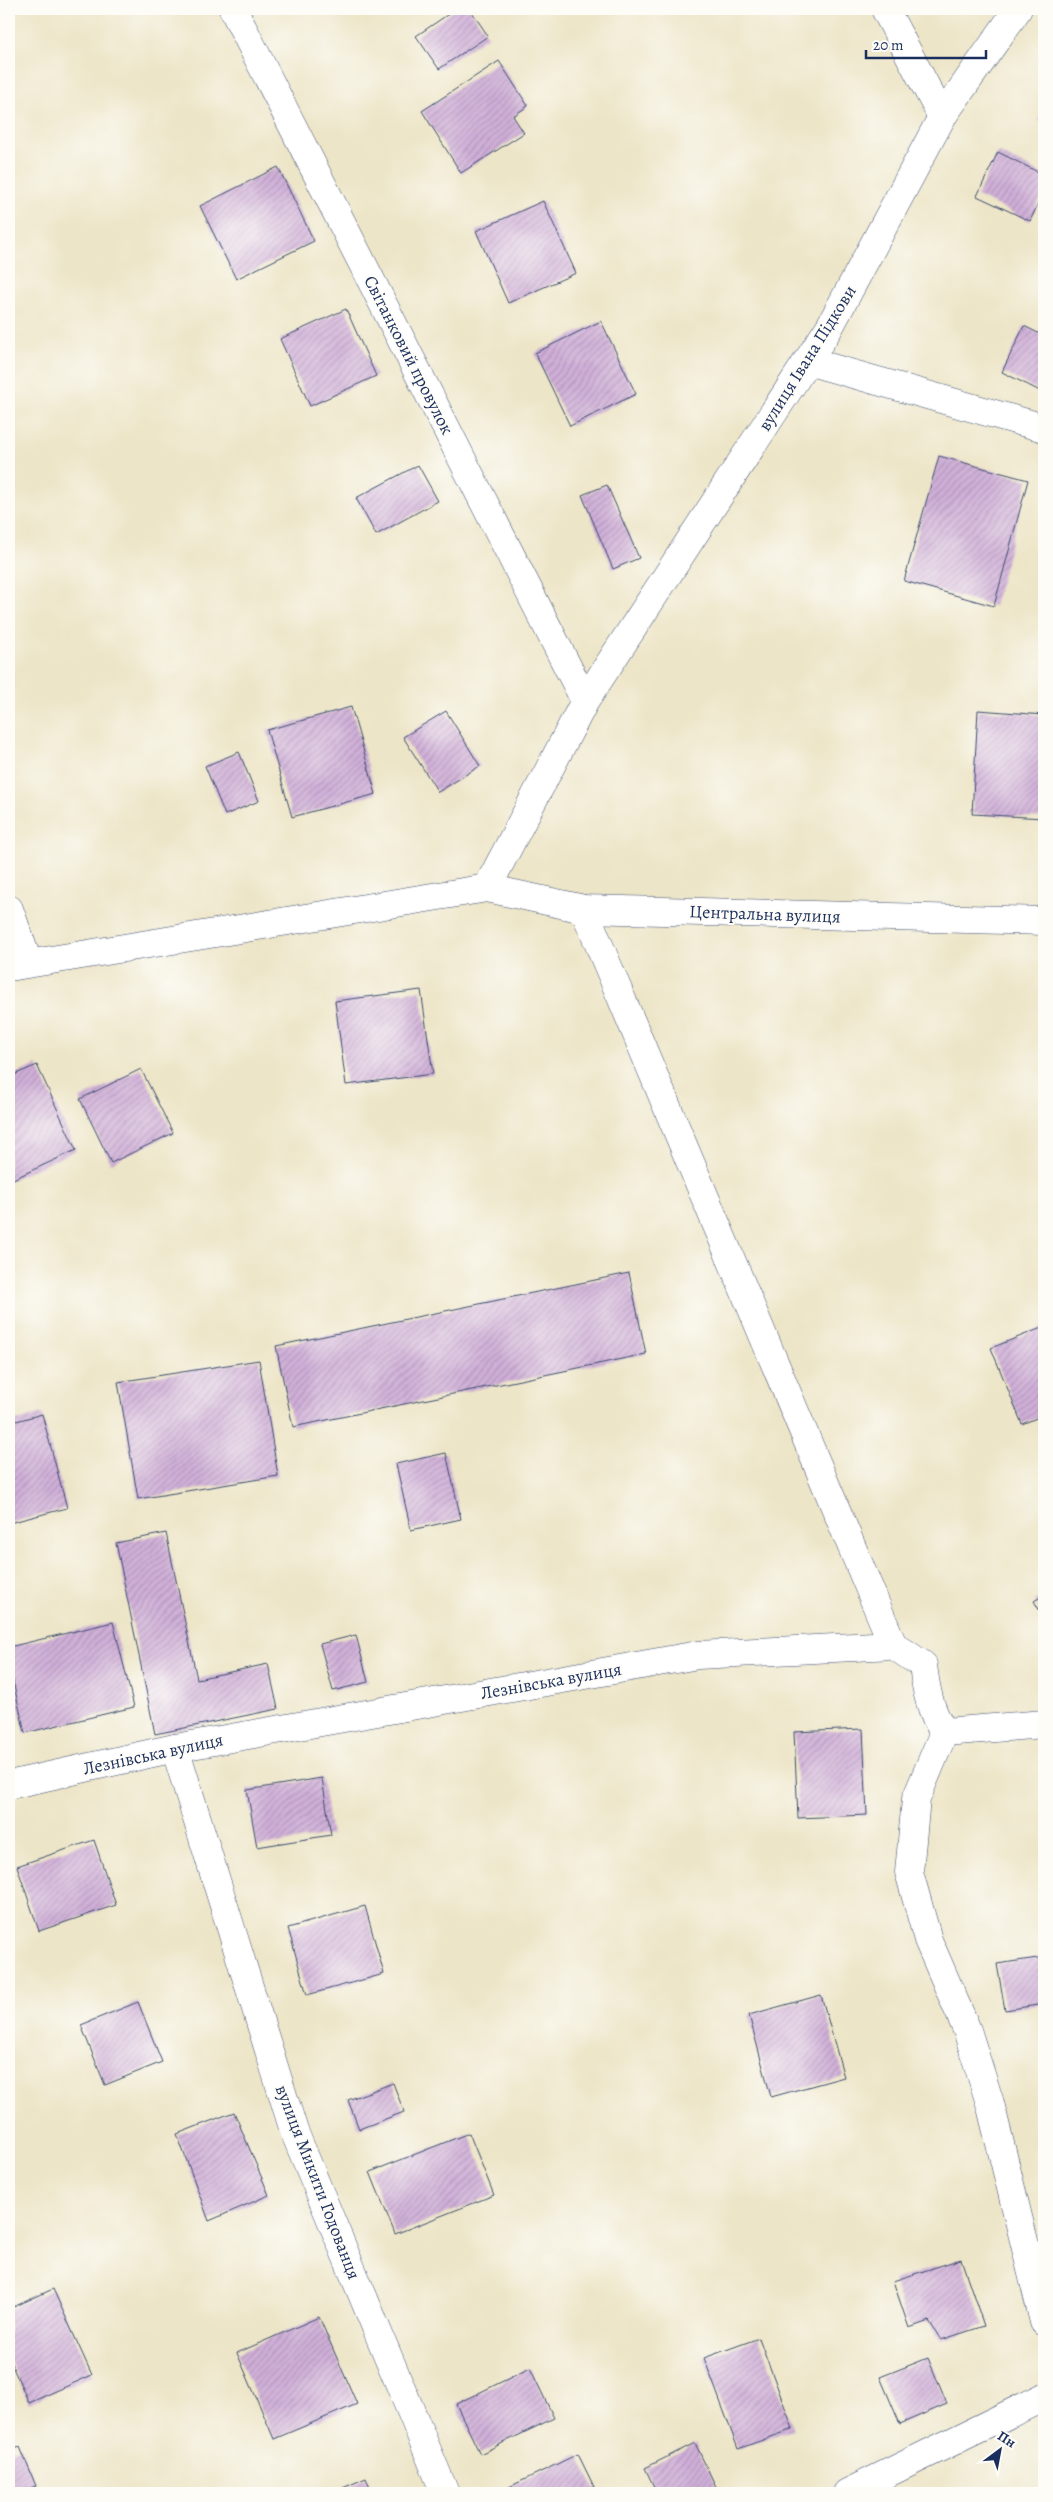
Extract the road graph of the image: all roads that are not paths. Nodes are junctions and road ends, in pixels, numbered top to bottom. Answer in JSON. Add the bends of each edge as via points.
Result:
{"nodes":[{"id":1,"x":233,"y":9,"type":"edge"},
{"id":2,"x":885,"y":9,"type":"edge"},
{"id":3,"x":1018,"y":9,"type":"edge"},
{"id":4,"x":942,"y":117,"type":"junction"},
{"id":5,"x":807,"y":361,"type":"junction"},
{"id":6,"x":1044,"y":428,"type":"edge"},
{"id":7,"x":584,"y":702,"type":"junction"},
{"id":8,"x":487,"y":888,"type":"junction"},
{"id":9,"x":9,"y":909,"type":"edge"},
{"id":10,"x":584,"y":909,"type":"junction"},
{"id":11,"x":1044,"y":921,"type":"edge"},
{"id":12,"x":18,"y":965,"type":"edge"},
{"id":13,"x":893,"y":1645,"type":"junction"},
{"id":14,"x":1044,"y":1724,"type":"edge"},
{"id":15,"x":944,"y":1732,"type":"junction"},
{"id":16,"x":175,"y":1748,"type":"junction"},
{"id":17,"x":9,"y":1785,"type":"edge"},
{"id":18,"x":1044,"y":2322,"type":"edge"},
{"id":19,"x":1044,"y":2397,"type":"edge"},
{"id":20,"x":445,"y":2493,"type":"edge"},
{"id":21,"x":847,"y":2493,"type":"edge"}],
"edges":[{"from":1,"to":7,"type":"street","name":"Світанковий провулок"},
{"from":2,"to":4,"type":"street"},
{"from":3,"to":4,"type":"street","name":"вулиця Івана Підкови"},
{"from":4,"to":5,"type":"street","name":"вулиця Івана Підкови","via":[[829,328]]},
{"from":5,"to":6,"type":"street"},
{"from":5,"to":7,"type":"street","name":"вулиця Івана Підкови"},
{"from":7,"to":8,"type":"street","name":"вулиця Івана Підкови"},
{"from":8,"to":10,"type":"street","name":"Центральна вулиця"},
{"from":8,"to":12,"type":"street"},
{"from":9,"to":12,"type":"street"},
{"from":10,"to":11,"type":"street","name":"Центральна вулиця"},
{"from":10,"to":13,"type":"street"},
{"from":13,"to":15,"type":"street","via":[[923,1665],[928,1700]]},
{"from":13,"to":16,"type":"street","name":"Лезнівська вулиця","via":[[698,1655]]},
{"from":14,"to":15,"type":"street"},
{"from":15,"to":18,"type":"street","via":[[916,1799],[909,1872],[928,1940],[966,2030],[990,2103]]},
{"from":16,"to":17,"type":"street","name":"Лезнівська вулиця"},
{"from":16,"to":20,"type":"street","name":"вулиця Микити Годованця","via":[[294,2131]]},
{"from":19,"to":21,"type":"street"}]}
